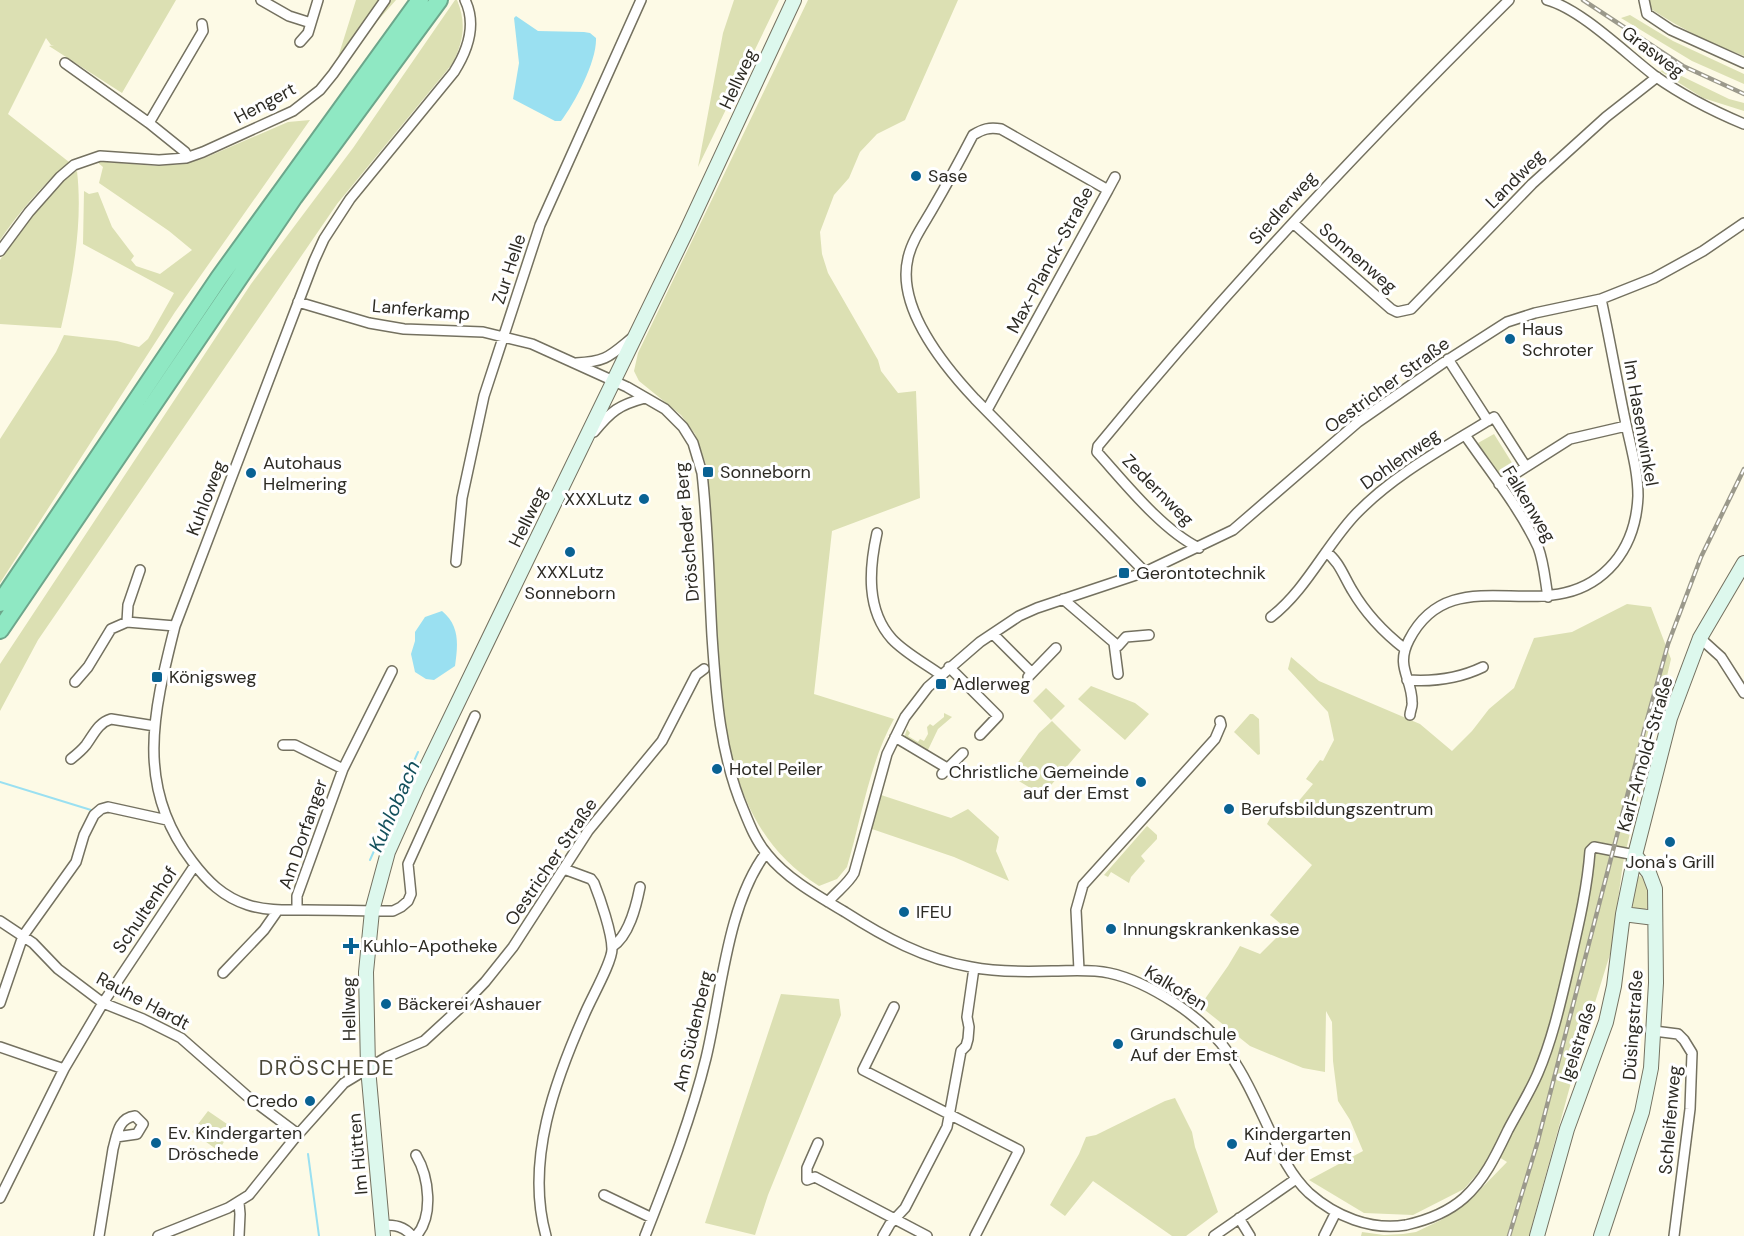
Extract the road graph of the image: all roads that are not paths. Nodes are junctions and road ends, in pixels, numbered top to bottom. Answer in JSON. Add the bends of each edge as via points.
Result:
{"nodes":[{"id":1,"x":261,"y":0,"type":"edge"},
{"id":2,"x":318,"y":0,"type":"edge"},
{"id":3,"x":385,"y":0,"type":"edge"},
{"id":4,"x":420,"y":0,"type":"edge"},
{"id":5,"x":440,"y":0,"type":"edge"},
{"id":6,"x":465,"y":0,"type":"edge"},
{"id":7,"x":641,"y":0,"type":"edge"},
{"id":8,"x":794,"y":0,"type":"edge"},
{"id":9,"x":1509,"y":0,"type":"edge"},
{"id":10,"x":1547,"y":0,"type":"edge"},
{"id":11,"x":1644,"y":0,"type":"edge"},
{"id":12,"x":311,"y":23,"type":"junction"},
{"id":13,"x":202,"y":24,"type":"dead end"},
{"id":14,"x":300,"y":42,"type":"dead end"},
{"id":15,"x":65,"y":63,"type":"dead end"},
{"id":16,"x":1744,"y":63,"type":"edge"},
{"id":17,"x":1656,"y":77,"type":"junction"},
{"id":18,"x":149,"y":123,"type":"junction"},
{"id":19,"x":1744,"y":124,"type":"edge"},
{"id":20,"x":188,"y":157,"type":"junction"},
{"id":21,"x":1115,"y":177,"type":"dead end"},
{"id":22,"x":1108,"y":190,"type":"junction"},
{"id":23,"x":1293,"y":223,"type":"junction"},
{"id":24,"x":1744,"y":223,"type":"edge"},
{"id":25,"x":0,"y":251,"type":"edge"},
{"id":26,"x":1601,"y":298,"type":"junction"},
{"id":27,"x":298,"y":302,"type":"junction"},
{"id":28,"x":1404,"y":312,"type":"joint"},
{"id":29,"x":636,"y":334,"type":"junction"},
{"id":30,"x":504,"y":337,"type":"junction"},
{"id":31,"x":1448,"y":359,"type":"junction"},
{"id":32,"x":574,"y":363,"type":"junction"},
{"id":33,"x":614,"y":382,"type":"junction"},
{"id":34,"x":645,"y":398,"type":"junction"},
{"id":35,"x":987,"y":410,"type":"junction"},
{"id":36,"x":1488,"y":421,"type":"junction"},
{"id":37,"x":1626,"y":426,"type":"junction"},
{"id":38,"x":1465,"y":435,"type":"junction"},
{"id":39,"x":585,"y":442,"type":"junction"},
{"id":40,"x":1097,"y":452,"type":"joint"},
{"id":41,"x":1526,"y":467,"type":"junction"},
{"id":42,"x":1499,"y":484,"type":"junction"},
{"id":43,"x":877,"y":533,"type":"dead end"},
{"id":44,"x":1199,"y":548,"type":"junction"},
{"id":45,"x":1326,"y":552,"type":"junction"},
{"id":46,"x":456,"y":562,"type":"dead end"},
{"id":47,"x":1744,"y":563,"type":"edge"},
{"id":48,"x":140,"y":570,"type":"dead end"},
{"id":49,"x":1146,"y":572,"type":"junction"},
{"id":50,"x":1548,"y":597,"type":"junction"},
{"id":51,"x":1063,"y":599,"type":"junction"},
{"id":52,"x":0,"y":603,"type":"edge"},
{"id":53,"x":1271,"y":617,"type":"dead end"},
{"id":54,"x":127,"y":622,"type":"junction"},
{"id":55,"x":175,"y":626,"type":"junction"},
{"id":56,"x":0,"y":630,"type":"edge"},
{"id":57,"x":993,"y":634,"type":"junction"},
{"id":58,"x":1149,"y":634,"type":"dead end"},
{"id":59,"x":1700,"y":638,"type":"junction"},
{"id":60,"x":1114,"y":643,"type":"junction"},
{"id":61,"x":1056,"y":648,"type":"dead end"},
{"id":62,"x":1405,"y":649,"type":"junction"},
{"id":63,"x":950,"y":667,"type":"junction"},
{"id":64,"x":1484,"y":667,"type":"dead end"},
{"id":65,"x":704,"y":669,"type":"dead end"},
{"id":66,"x":392,"y":671,"type":"dead end"},
{"id":67,"x":1118,"y":674,"type":"dead end"},
{"id":68,"x":941,"y":675,"type":"junction"},
{"id":69,"x":1407,"y":680,"type":"junction"},
{"id":70,"x":75,"y":682,"type":"dead end"},
{"id":71,"x":1744,"y":693,"type":"edge"},
{"id":72,"x":1410,"y":715,"type":"dead end"},
{"id":73,"x":475,"y":716,"type":"dead end"},
{"id":74,"x":1221,"y":721,"type":"dead end"},
{"id":75,"x":155,"y":726,"type":"junction"},
{"id":76,"x":980,"y":735,"type":"dead end"},
{"id":77,"x":895,"y":737,"type":"junction"},
{"id":78,"x":283,"y":744,"type":"dead end"},
{"id":79,"x":963,"y":753,"type":"dead end"},
{"id":80,"x":71,"y":759,"type":"dead end"},
{"id":81,"x":343,"y":769,"type":"junction"},
{"id":82,"x":167,"y":820,"type":"junction"},
{"id":83,"x":1594,"y":847,"type":"joint"},
{"id":84,"x":766,"y":853,"type":"junction"},
{"id":85,"x":1635,"y":855,"type":"junction"},
{"id":86,"x":195,"y":865,"type":"junction"},
{"id":87,"x":564,"y":869,"type":"junction"},
{"id":88,"x":640,"y":887,"type":"dead end"},
{"id":89,"x":828,"y":902,"type":"junction"},
{"id":90,"x":278,"y":910,"type":"junction"},
{"id":91,"x":297,"y":910,"type":"junction"},
{"id":92,"x":372,"y":911,"type":"junction"},
{"id":93,"x":1623,"y":914,"type":"junction"},
{"id":94,"x":1655,"y":918,"type":"junction"},
{"id":95,"x":0,"y":921,"type":"edge"},
{"id":96,"x":23,"y":936,"type":"junction"},
{"id":97,"x":612,"y":947,"type":"junction"},
{"id":98,"x":974,"y":968,"type":"junction"},
{"id":99,"x":1079,"y":970,"type":"junction"},
{"id":100,"x":223,"y":973,"type":"dead end"},
{"id":101,"x":0,"y":1003,"type":"edge"},
{"id":102,"x":103,"y":1003,"type":"junction"},
{"id":103,"x":894,"y":1006,"type":"dead end"},
{"id":104,"x":1654,"y":1031,"type":"junction"},
{"id":105,"x":0,"y":1047,"type":"edge"},
{"id":106,"x":368,"y":1068,"type":"junction"},
{"id":107,"x":64,"y":1069,"type":"junction"},
{"id":108,"x":950,"y":1114,"type":"junction"},
{"id":109,"x":298,"y":1134,"type":"junction"},
{"id":110,"x":116,"y":1137,"type":"dead end"},
{"id":111,"x":818,"y":1143,"type":"dead end"},
{"id":112,"x":416,"y":1155,"type":"dead end"},
{"id":113,"x":1296,"y":1179,"type":"junction"},
{"id":114,"x":604,"y":1195,"type":"dead end"},
{"id":115,"x":0,"y":1198,"type":"edge"},
{"id":116,"x":239,"y":1203,"type":"junction"},
{"id":117,"x":1336,"y":1212,"type":"junction"},
{"id":118,"x":652,"y":1218,"type":"junction"},
{"id":119,"x":896,"y":1218,"type":"junction"},
{"id":120,"x":1239,"y":1218,"type":"junction"},
{"id":121,"x":383,"y":1230,"type":"edge"},
{"id":122,"x":99,"y":1236,"type":"edge"},
{"id":123,"x":158,"y":1236,"type":"edge"},
{"id":124,"x":239,"y":1236,"type":"edge"},
{"id":125,"x":414,"y":1236,"type":"edge"},
{"id":126,"x":546,"y":1236,"type":"edge"},
{"id":127,"x":645,"y":1236,"type":"edge"},
{"id":128,"x":883,"y":1236,"type":"edge"},
{"id":129,"x":927,"y":1236,"type":"edge"},
{"id":130,"x":975,"y":1236,"type":"edge"},
{"id":131,"x":1214,"y":1236,"type":"edge"},
{"id":132,"x":1250,"y":1236,"type":"edge"},
{"id":133,"x":1324,"y":1236,"type":"edge"},
{"id":134,"x":1537,"y":1236,"type":"edge"},
{"id":135,"x":1601,"y":1236,"type":"edge"},
{"id":136,"x":1674,"y":1236,"type":"edge"}],
"edges":[{"from":1,"to":12,"type":"street"},
{"from":2,"to":12,"type":"street"},
{"from":3,"to":20,"type":"street","name":"Hengert","via":[[320,90],[293,111]]},
{"from":4,"to":52,"type":"highway","via":[[219,278]]},
{"from":5,"to":56,"type":"highway","via":[[287,206]]},
{"from":6,"to":27,"type":"street","name":"Kuhloweg","via":[[471,29],[463,57],[337,216]]},
{"from":7,"to":30,"type":"street","name":"Zur Helle","via":[[540,225]]},
{"from":8,"to":29,"type":"street","name":"Hellweg"},
{"from":9,"to":23,"type":"street","name":"Siedlerweg","via":[[1374,135]]},
{"from":10,"to":17,"type":"street","name":"Grasweg","via":[[1567,6]]},
{"from":11,"to":16,"type":"street","via":[[1647,14],[1671,30]]},
{"from":12,"to":14,"type":"street"},
{"from":13,"to":18,"type":"street","via":[[203,31]]},
{"from":15,"to":18,"type":"street"},
{"from":17,"to":19,"type":"street","name":"Grasweg"},
{"from":17,"to":28,"type":"street","name":"Landweg","via":[[1532,184]]},
{"from":18,"to":20,"type":"street"},
{"from":20,"to":25,"type":"street","name":"Hengert","via":[[159,160],[100,156],[74,165],[29,212]]},
{"from":21,"to":22,"type":"street"},
{"from":22,"to":35,"type":"street","name":"Max-Planck-Straße"},
{"from":22,"to":35,"type":"street","name":"Max-Planck-Straße","via":[[1001,129],[982,129],[973,135],[915,239],[908,256],[910,300],[944,363]]},
{"from":23,"to":28,"type":"street","name":"Sonnenweg","via":[[1391,309]]},
{"from":23,"to":40,"type":"street","name":"Siedlerweg","via":[[1164,365]]},
{"from":24,"to":26,"type":"street","name":"Oestricher Straße","via":[[1674,269]]},
{"from":26,"to":31,"type":"street","name":"Oestricher Straße","via":[[1507,322]]},
{"from":26,"to":37,"type":"street","name":"Im Hasenwinkel"},
{"from":27,"to":30,"type":"street","name":"Lanferkamp","via":[[404,329],[483,332]]},
{"from":27,"to":55,"type":"street","name":"Kuhloweg"},
{"from":29,"to":32,"type":"street","via":[[608,357]]},
{"from":29,"to":33,"type":"street","name":"Hellweg"},
{"from":30,"to":32,"type":"street","name":"Lanferkamp","via":[[532,344]]},
{"from":30,"to":46,"type":"street","name":"Zur Helle","via":[[484,396],[462,498]]},
{"from":31,"to":36,"type":"street"},
{"from":31,"to":44,"type":"street","name":"Oestricher Straße","via":[[1358,422],[1233,530]]},
{"from":32,"to":33,"type":"street","name":"Lanferkamp"},
{"from":33,"to":34,"type":"street","name":"Dröscheder Berg"},
{"from":33,"to":39,"type":"street","name":"Hellweg"},
{"from":34,"to":39,"type":"street","via":[[619,406]]},
{"from":34,"to":84,"type":"street","name":"Dröscheder Berg","via":[[665,409],[683,427],[699,458],[719,724],[740,802]]},
{"from":35,"to":49,"type":"street","name":"Max-Planck-Straße"},
{"from":36,"to":38,"type":"street","name":"Dohlenweg"},
{"from":36,"to":41,"type":"street","via":[[1494,417]]},
{"from":37,"to":41,"type":"street","via":[[1570,439]]},
{"from":37,"to":50,"type":"street","name":"Im Hasenwinkel","via":[[1638,495],[1627,546],[1596,580],[1575,591]]},
{"from":38,"to":42,"type":"street","name":"Falkenweg"},
{"from":38,"to":45,"type":"street","name":"Dohlenweg","via":[[1383,489],[1353,517]]},
{"from":39,"to":92,"type":"street","name":"Hellweg","via":[[399,826]]},
{"from":40,"to":44,"type":"street","name":"Zedernweg","via":[[1176,535]]},
{"from":41,"to":42,"type":"street"},
{"from":42,"to":50,"type":"street","name":"Falkenweg","via":[[1538,548]]},
{"from":43,"to":68,"type":"street","via":[[872,597],[878,618],[894,641]]},
{"from":44,"to":49,"type":"street","name":"Oestricher Straße"},
{"from":45,"to":53,"type":"street","name":"Dohlenweg","via":[[1293,596]]},
{"from":45,"to":62,"type":"street","via":[[1334,558],[1372,620]]},
{"from":47,"to":59,"type":"street","name":"Karl-Arnold-Straße"},
{"from":48,"to":54,"type":"street"},
{"from":49,"to":51,"type":"street","name":"Oestricher Straße"},
{"from":50,"to":62,"type":"street","name":"Im Hasenwinkel","via":[[1478,595],[1448,602],[1423,620]]},
{"from":51,"to":57,"type":"street","name":"Oestricher Straße","via":[[1019,616]]},
{"from":51,"to":60,"type":"street"},
{"from":54,"to":55,"type":"street"},
{"from":54,"to":70,"type":"street","via":[[111,628]]},
{"from":55,"to":75,"type":"street","name":"Kuhloweg"},
{"from":57,"to":61,"type":"street","via":[[1030,675]]},
{"from":57,"to":63,"type":"street","name":"Oestricher Straße"},
{"from":58,"to":60,"type":"street","via":[[1126,637],[1118,646]]},
{"from":59,"to":71,"type":"street","via":[[1721,657]]},
{"from":59,"to":85,"type":"street","name":"Karl-Arnold-Straße","via":[[1670,718]]},
{"from":60,"to":67,"type":"street"},
{"from":62,"to":69,"type":"street"},
{"from":63,"to":68,"type":"street","name":"Oestricher Straße"},
{"from":63,"to":76,"type":"street","via":[[998,716]]},
{"from":64,"to":69,"type":"street","via":[[1450,679]]},
{"from":65,"to":87,"type":"street","name":"Oestricher Straße","via":[[696,675],[662,741],[588,831]]},
{"from":66,"to":81,"type":"street","name":"Am Dorfanger"},
{"from":68,"to":77,"type":"street","name":"Oestricher Straße","via":[[914,704]]},
{"from":69,"to":72,"type":"street","via":[[1412,702]]},
{"from":73,"to":92,"type":"street","name":"Kuhloweg","via":[[408,864],[408,901],[393,911]]},
{"from":74,"to":99,"type":"street","via":[[1215,739],[1083,885],[1076,910]]},
{"from":75,"to":80,"type":"street","via":[[107,720]]},
{"from":75,"to":82,"type":"street","name":"Kuhloweg","via":[[156,786]]},
{"from":77,"to":79,"type":"street","via":[[945,771]]},
{"from":77,"to":89,"type":"street","name":"Oestricher Straße","via":[[854,873]]},
{"from":78,"to":81,"type":"street","name":"Am Dorfanger","via":[[295,745]]},
{"from":81,"to":91,"type":"street","name":"Am Dorfanger","via":[[297,896]]},
{"from":82,"to":86,"type":"street","name":"Kuhloweg"},
{"from":82,"to":96,"type":"street","via":[[108,807],[101,809],[84,835],[76,862]]},
{"from":83,"to":85,"type":"street","name":"Karl-Arnold-Straße"},
{"from":83,"to":117,"type":"street","name":"Kalkofen","via":[[1539,1072],[1484,1175],[1463,1199],[1424,1221],[1392,1227],[1368,1225]]},
{"from":84,"to":89,"type":"street","via":[[786,874]]},
{"from":84,"to":118,"type":"street","name":"Am Südenberg","via":[[755,867],[743,897],[695,1098]]},
{"from":85,"to":93,"type":"street","name":"Igelstraße"},
{"from":85,"to":94,"type":"street","name":"Düsingstraße","via":[[1655,889]]},
{"from":86,"to":90,"type":"street","name":"Kuhloweg","via":[[223,894],[247,905]]},
{"from":86,"to":102,"type":"street","name":"Schultenhof"},
{"from":87,"to":97,"type":"street","via":[[594,883]]},
{"from":87,"to":106,"type":"street","name":"Oestricher Straße","via":[[513,947],[461,1007],[424,1041]]},
{"from":88,"to":97,"type":"street","via":[[625,933]]},
{"from":89,"to":98,"type":"street","name":"Kalkofen","via":[[909,949]]},
{"from":90,"to":91,"type":"street","name":"Kuhloweg"},
{"from":90,"to":100,"type":"street"},
{"from":91,"to":92,"type":"street","name":"Kuhloweg"},
{"from":92,"to":106,"type":"street","name":"Hellweg","via":[[366,972]]},
{"from":93,"to":94,"type":"street"},
{"from":93,"to":134,"type":"street","name":"Igelstraße","via":[[1606,1022],[1567,1129]]},
{"from":94,"to":104,"type":"street","name":"Düsingstraße"},
{"from":95,"to":96,"type":"street","name":"Rauhe Hardt"},
{"from":96,"to":101,"type":"street"},
{"from":96,"to":102,"type":"street","name":"Rauhe Hardt"},
{"from":97,"to":126,"type":"street","via":[[572,1042],[545,1130],[539,1190]]},
{"from":98,"to":99,"type":"street","name":"Kalkofen"},
{"from":98,"to":108,"type":"street","via":[[968,1038],[961,1051]]},
{"from":99,"to":113,"type":"street","name":"Kalkofen","via":[[1137,982],[1200,1020],[1236,1061]]},
{"from":102,"to":107,"type":"street","name":"Schultenhof"},
{"from":102,"to":109,"type":"street","name":"Rauhe Hardt","via":[[181,1038]]},
{"from":103,"to":108,"type":"street","via":[[863,1070]]},
{"from":104,"to":135,"type":"street","name":"Düsingstraße","via":[[1642,1112]]},
{"from":104,"to":136,"type":"street","name":"Schleifenweg","via":[[1678,1034],[1692,1053],[1690,1109]]},
{"from":105,"to":107,"type":"street"},
{"from":106,"to":109,"type":"street","name":"Oestricher Straße","via":[[344,1083]]},
{"from":106,"to":121,"type":"street","name":"Im Hütten"},
{"from":107,"to":115,"type":"street","name":"Schultenhof"},
{"from":108,"to":119,"type":"street","via":[[906,1208]]},
{"from":108,"to":130,"type":"street","via":[[1019,1150]]},
{"from":109,"to":116,"type":"street","name":"Oestricher Straße"},
{"from":110,"to":122,"type":"street"},
{"from":111,"to":119,"type":"street","via":[[807,1168],[807,1180],[815,1177]]},
{"from":112,"to":125,"type":"street","via":[[425,1170],[427,1201],[423,1228]]},
{"from":113,"to":117,"type":"street","name":"Kalkofen"},
{"from":113,"to":120,"type":"street"},
{"from":114,"to":118,"type":"street"},
{"from":116,"to":123,"type":"street"},
{"from":116,"to":124,"type":"street"},
{"from":117,"to":133,"type":"street"},
{"from":118,"to":127,"type":"street","name":"Am Südenberg"},
{"from":119,"to":128,"type":"street"},
{"from":119,"to":129,"type":"street"},
{"from":120,"to":131,"type":"street"},
{"from":120,"to":132,"type":"street"},
{"from":121,"to":125,"type":"street","via":[[394,1225]]}]}
